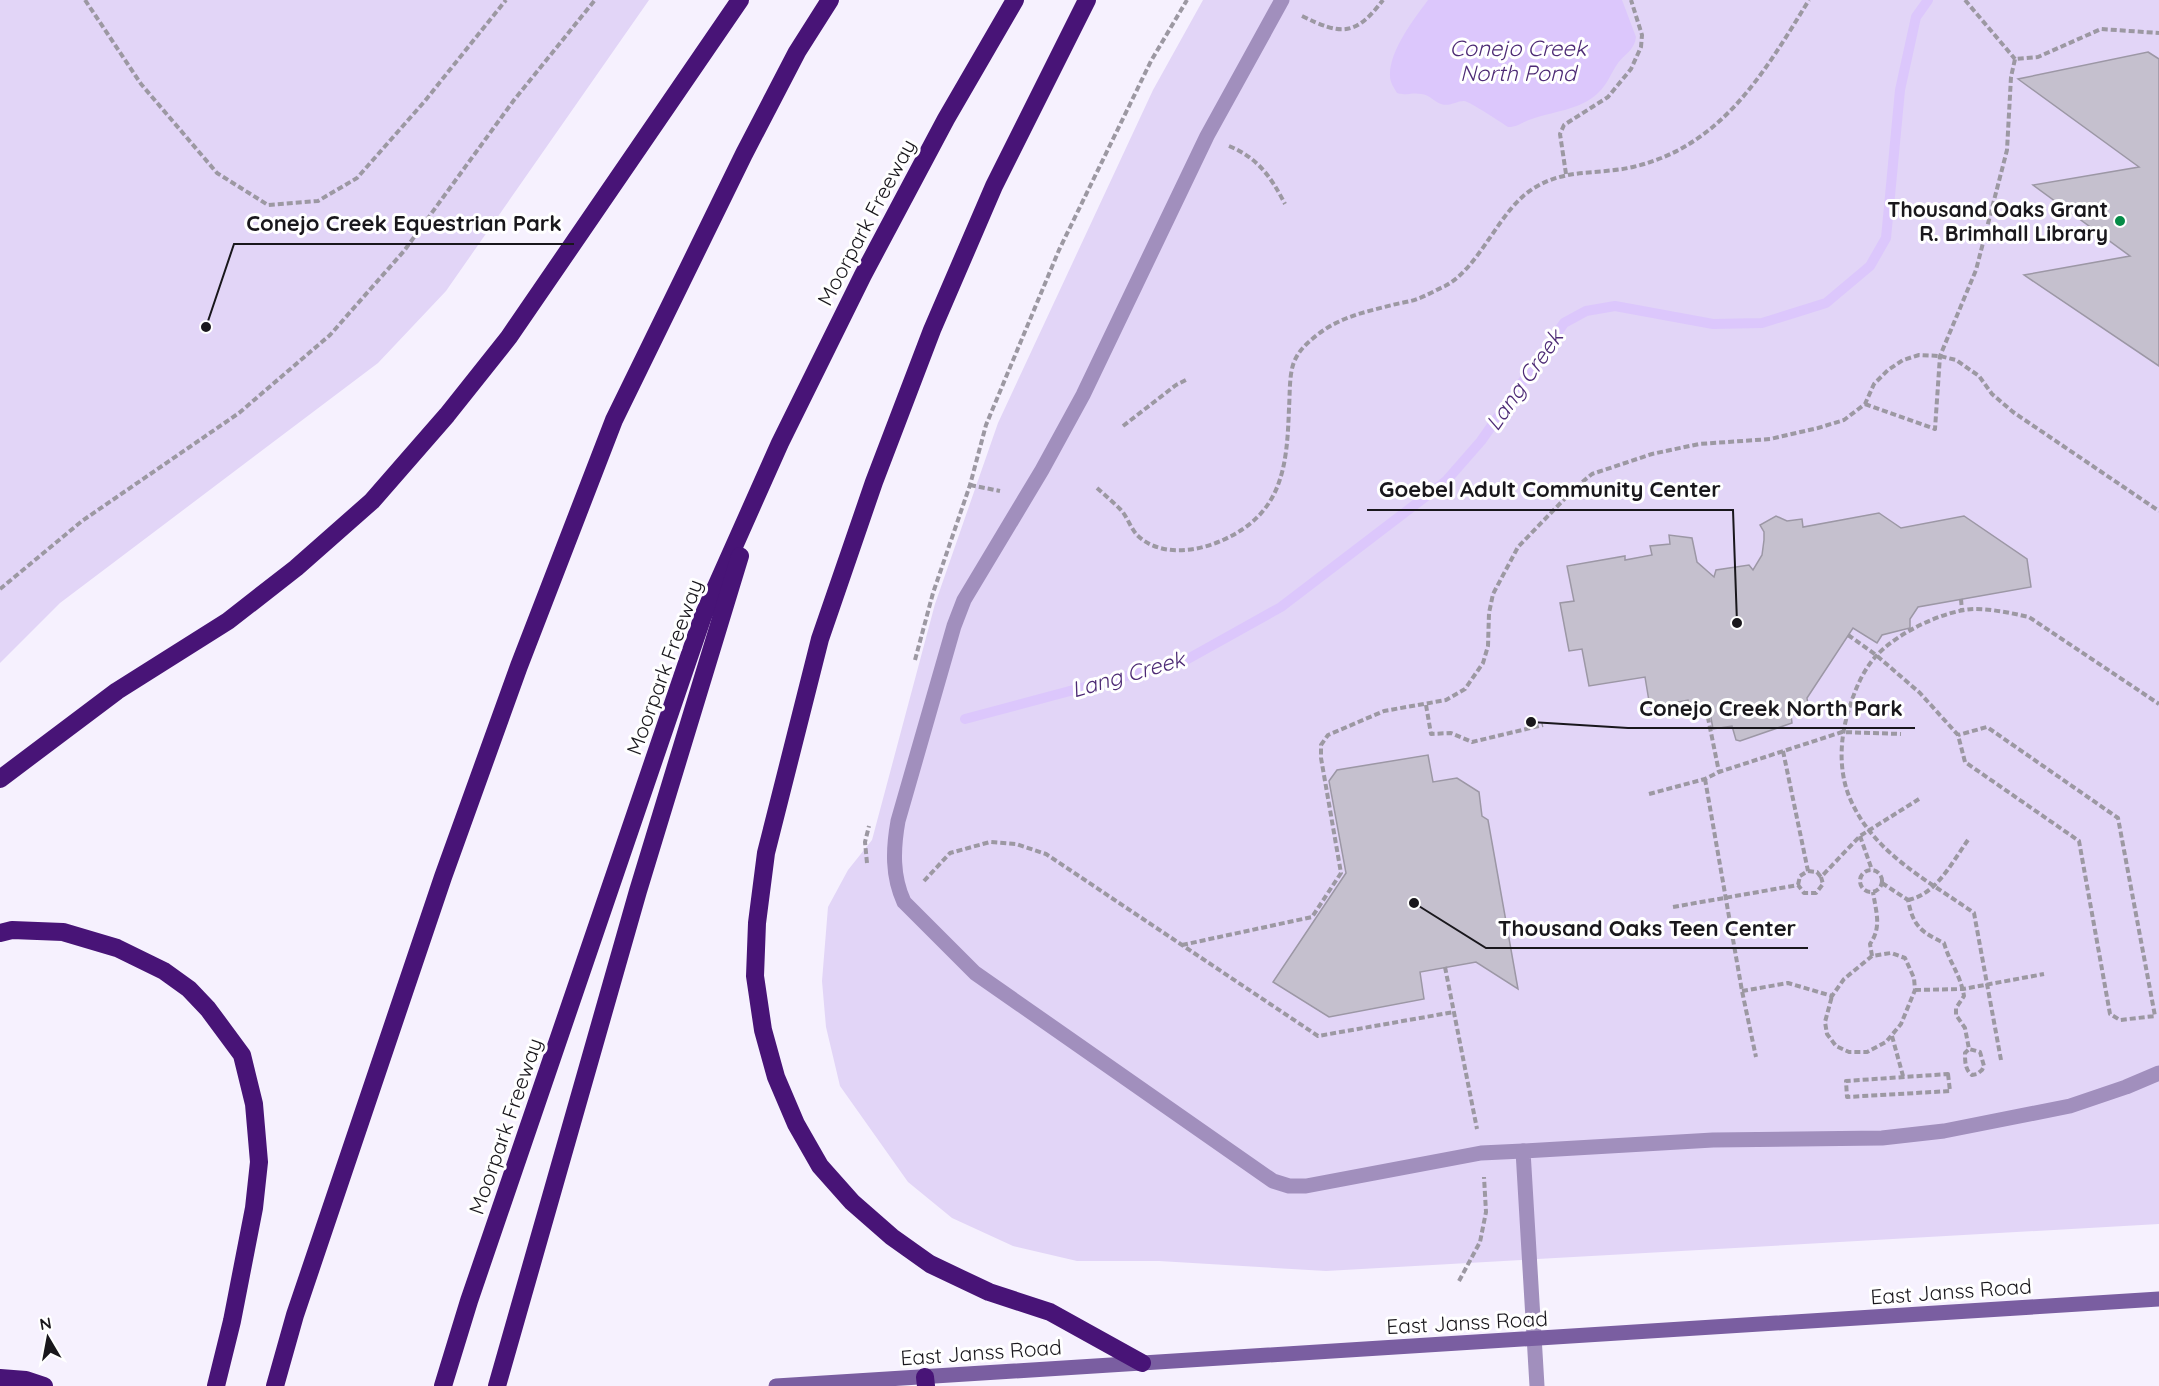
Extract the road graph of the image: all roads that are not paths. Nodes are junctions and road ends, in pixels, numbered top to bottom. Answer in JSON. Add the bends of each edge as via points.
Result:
{"nodes":[{"id":1,"x":740,"y":0,"type":"edge"},
{"id":2,"x":830,"y":0,"type":"edge"},
{"id":3,"x":1015,"y":0,"type":"edge"},
{"id":4,"x":1087,"y":0,"type":"edge"},
{"id":5,"x":1281,"y":2,"type":"edge"},
{"id":6,"x":763,"y":481,"type":"junction"},
{"id":7,"x":0,"y":779,"type":"edge"},
{"id":8,"x":0,"y":933,"type":"edge"},
{"id":9,"x":2159,"y":1073,"type":"edge"},
{"id":10,"x":1523,"y":1151,"type":"junction"},
{"id":11,"x":2159,"y":1299,"type":"edge"},
{"id":12,"x":1534,"y":1340,"type":"junction"},
{"id":13,"x":1142,"y":1363,"type":"junction"},
{"id":14,"x":0,"y":1378,"type":"edge"},
{"id":15,"x":926,"y":1381,"type":"edge"},
{"id":16,"x":44,"y":1386,"type":"edge"},
{"id":17,"x":216,"y":1386,"type":"edge"},
{"id":18,"x":275,"y":1386,"type":"edge"},
{"id":19,"x":443,"y":1386,"type":"edge"},
{"id":20,"x":497,"y":1386,"type":"edge"},
{"id":21,"x":776,"y":1386,"type":"edge"},
{"id":22,"x":1537,"y":1386,"type":"edge"}],
"edges":[{"from":1,"to":7,"type":"highway","via":[[509,337],[372,501],[228,621],[117,691]]},
{"from":2,"to":18,"type":"highway","via":[[797,52],[744,154],[614,420],[442,877],[295,1315]]},
{"from":3,"to":6,"type":"highway","name":"Moorpark Freeway","via":[[863,275]]},
{"from":4,"to":13,"type":"highway","via":[[994,186],[932,330],[824,627],[766,853],[755,976],[763,1030],[776,1077],[796,1124],[820,1166],[852,1202],[930,1264],[989,1292],[1050,1312]]},
{"from":5,"to":10,"type":"lane","via":[[1207,136],[1083,395],[964,600],[898,821],[894,868],[897,887],[904,902],[975,974],[1273,1181],[1306,1186],[1481,1153]]},
{"from":6,"to":19,"type":"highway","name":"Moorpark Freeway","via":[[703,616]]},
{"from":6,"to":20,"type":"highway","via":[[638,891]]},
{"from":8,"to":17,"type":"highway","via":[[63,932],[117,948],[164,971],[208,1009],[242,1055],[254,1104],[259,1162],[254,1208]]},
{"from":9,"to":10,"type":"lane","via":[[2070,1106],[1944,1131],[1882,1138],[1713,1140]]},
{"from":10,"to":12,"type":"lane"},
{"from":11,"to":12,"type":"main road","name":"East Janss Road"},
{"from":12,"to":13,"type":"main road","name":"East Janss Road"},
{"from":12,"to":22,"type":"lane"},
{"from":13,"to":15,"type":"main road","name":"East Janss Road"},
{"from":14,"to":16,"type":"highway"},
{"from":15,"to":21,"type":"main road","name":"East Janss Road"}]}
